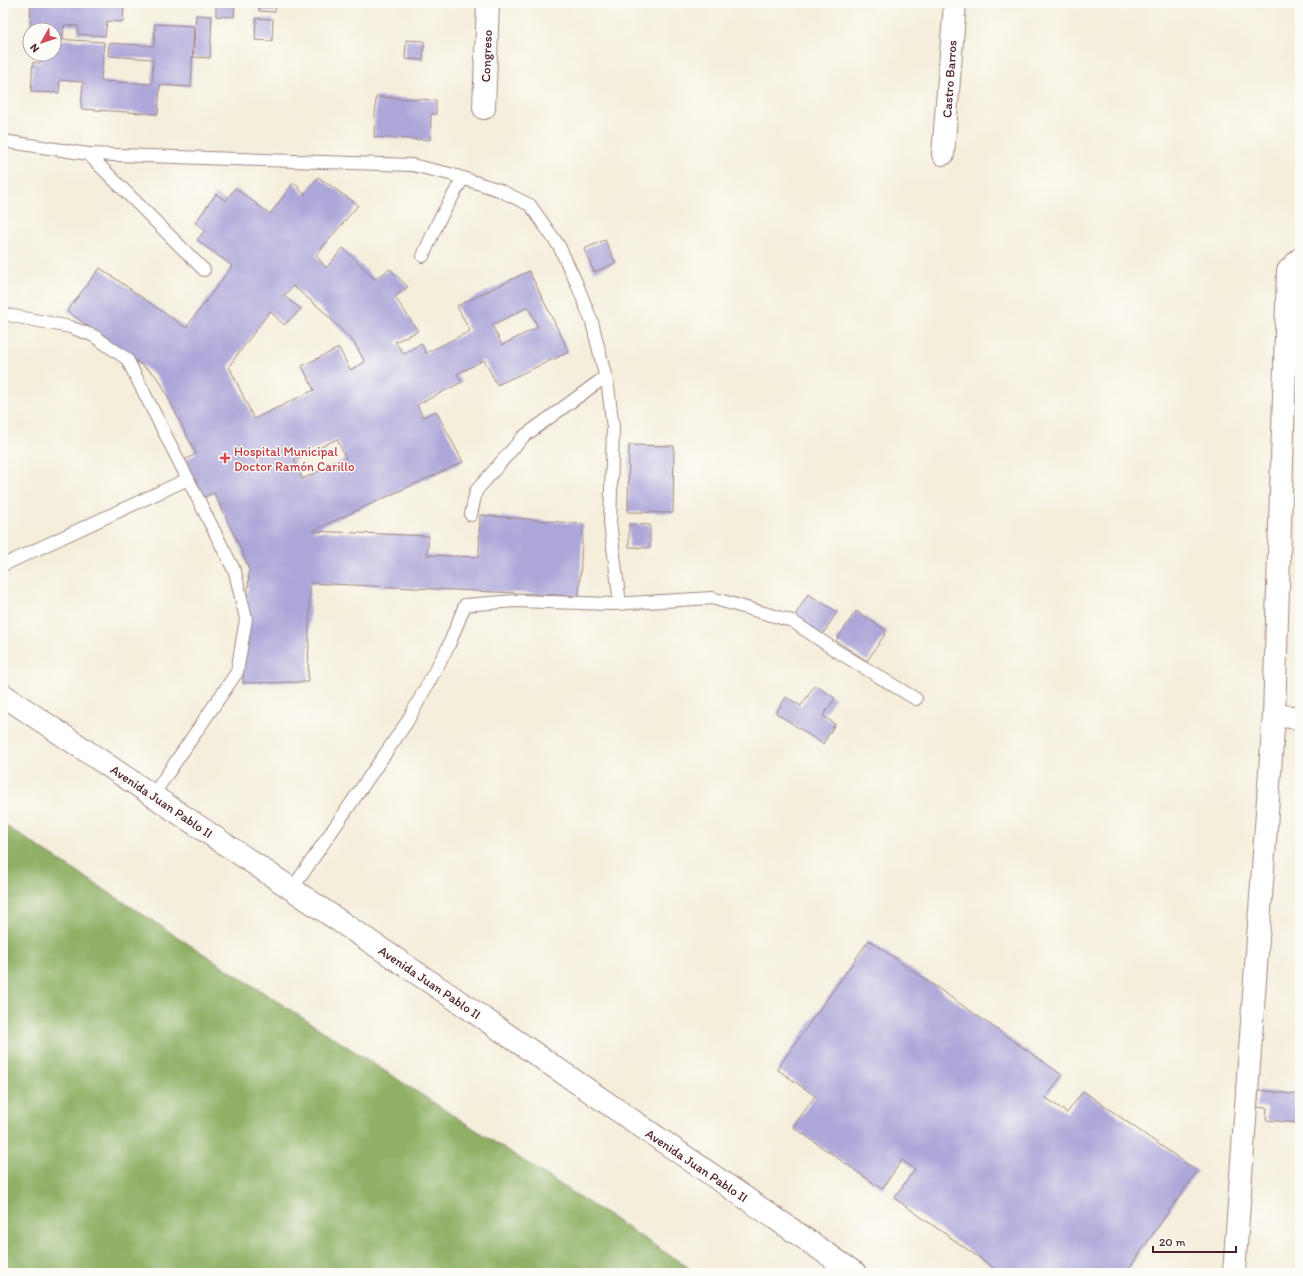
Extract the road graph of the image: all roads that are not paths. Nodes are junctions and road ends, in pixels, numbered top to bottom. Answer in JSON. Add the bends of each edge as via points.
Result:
{"nodes":[{"id":1,"x":488,"y":3,"type":"edge"},
{"id":2,"x":954,"y":3,"type":"edge"},
{"id":3,"x":484,"y":108,"type":"dead end"},
{"id":4,"x":3,"y":141,"type":"edge"},
{"id":5,"x":88,"y":154,"type":"junction"},
{"id":6,"x":943,"y":154,"type":"dead end"},
{"id":7,"x":463,"y":178,"type":"junction"},
{"id":8,"x":423,"y":256,"type":"dead end"},
{"id":9,"x":1294,"y":265,"type":"edge"},
{"id":10,"x":204,"y":270,"type":"dead end"},
{"id":11,"x":3,"y":314,"type":"edge"},
{"id":12,"x":605,"y":377,"type":"junction"},
{"id":13,"x":188,"y":479,"type":"junction"},
{"id":14,"x":471,"y":515,"type":"dead end"},
{"id":15,"x":3,"y":565,"type":"edge"},
{"id":16,"x":620,"y":604,"type":"junction"},
{"id":17,"x":3,"y":694,"type":"edge"},
{"id":18,"x":916,"y":699,"type":"dead end"},
{"id":19,"x":1274,"y":715,"type":"junction"},
{"id":20,"x":1300,"y":718,"type":"edge"},
{"id":21,"x":153,"y":795,"type":"junction"},
{"id":22,"x":292,"y":889,"type":"junction"},
{"id":23,"x":855,"y":1273,"type":"edge"},
{"id":24,"x":1234,"y":1273,"type":"edge"}],
"edges":[{"from":1,"to":3,"type":"street","name":"Congreso"},
{"from":2,"to":6,"type":"street","name":"Castro Barros"},
{"from":4,"to":5,"type":"lane"},
{"from":5,"to":7,"type":"lane","via":[[412,165]]},
{"from":5,"to":10,"type":"lane"},
{"from":7,"to":8,"type":"lane","via":[[438,222]]},
{"from":7,"to":12,"type":"lane","via":[[500,190],[530,205],[559,246],[576,282],[592,322]]},
{"from":9,"to":19,"type":"street"},
{"from":11,"to":13,"type":"lane","via":[[70,327],[94,336],[128,359]]},
{"from":12,"to":14,"type":"lane","via":[[523,437],[476,490]]},
{"from":12,"to":16,"type":"lane","via":[[613,428],[610,522]]},
{"from":13,"to":15,"type":"lane"},
{"from":13,"to":21,"type":"lane","via":[[235,572],[246,619],[236,672]]},
{"from":16,"to":18,"type":"lane","via":[[712,598],[792,621]]},
{"from":16,"to":22,"type":"lane","via":[[515,601],[465,605],[448,647],[407,722]]},
{"from":17,"to":21,"type":"street","name":"Avenida Juan Pablo II"},
{"from":19,"to":20,"type":"street"},
{"from":19,"to":24,"type":"street"},
{"from":21,"to":22,"type":"street","name":"Avenida Juan Pablo II"},
{"from":22,"to":23,"type":"street","name":"Avenida Juan Pablo II"}]}
